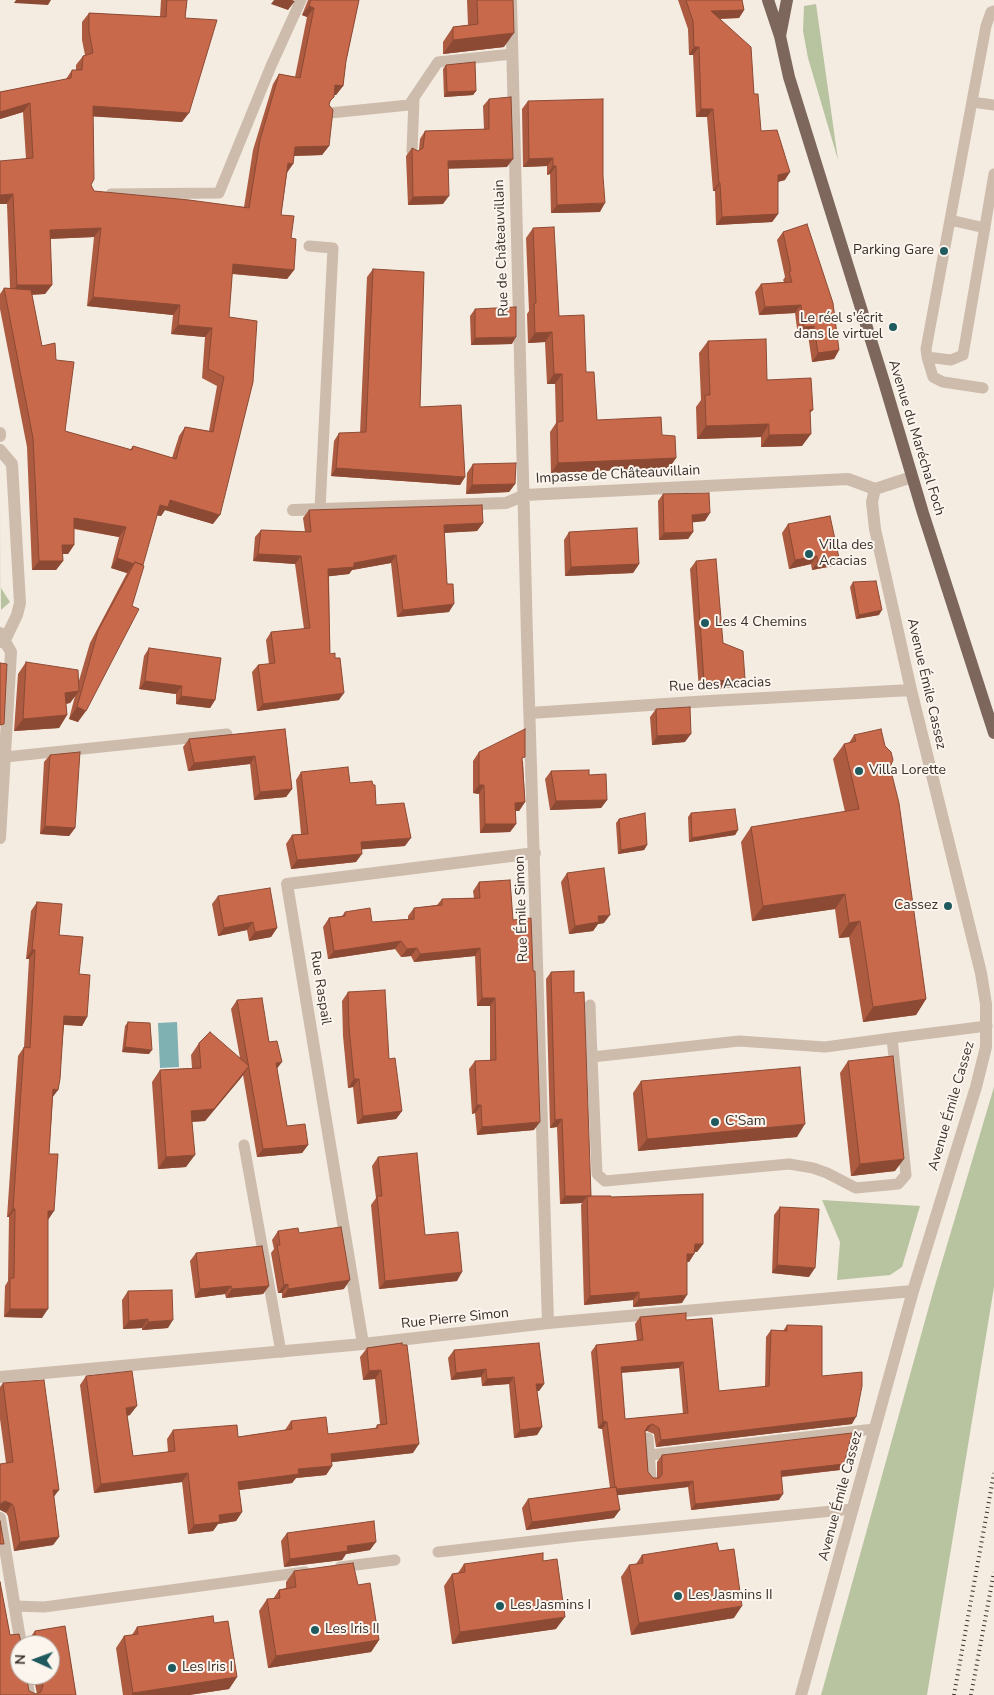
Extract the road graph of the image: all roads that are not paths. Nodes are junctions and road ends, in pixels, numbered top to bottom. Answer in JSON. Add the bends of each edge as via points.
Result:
{"nodes":[{"id":1,"x":301,"y":0,"type":"edge"},
{"id":2,"x":511,"y":0,"type":"edge"},
{"id":3,"x":768,"y":0,"type":"edge"},
{"id":4,"x":787,"y":0,"type":"edge"},
{"id":5,"x":994,"y":11,"type":"edge"},
{"id":6,"x":780,"y":36,"type":"junction"},
{"id":7,"x":512,"y":54,"type":"junction"},
{"id":8,"x":414,"y":98,"type":"junction"},
{"id":9,"x":972,"y":102,"type":"junction"},
{"id":10,"x":994,"y":105,"type":"edge"},
{"id":11,"x":330,"y":113,"type":"edge"},
{"id":12,"x":412,"y":151,"type":"edge"},
{"id":13,"x":994,"y":174,"type":"edge"},
{"id":14,"x":102,"y":194,"type":"edge"},
{"id":15,"x":950,"y":220,"type":"junction"},
{"id":16,"x":985,"y":228,"type":"junction"},
{"id":17,"x":309,"y":246,"type":"dead end"},
{"id":18,"x":926,"y":357,"type":"junction"},
{"id":19,"x":983,"y":388,"type":"dead end"},
{"id":20,"x":0,"y":450,"type":"edge"},
{"id":21,"x":912,"y":477,"type":"junction"},
{"id":22,"x":875,"y":489,"type":"junction"},
{"id":23,"x":524,"y":495,"type":"junction"},
{"id":24,"x":320,"y":509,"type":"junction"},
{"id":25,"x":293,"y":510,"type":"dead end"},
{"id":26,"x":2,"y":638,"type":"edge"},
{"id":27,"x":911,"y":690,"type":"junction"},
{"id":28,"x":530,"y":713,"type":"junction"},
{"id":29,"x":994,"y":733,"type":"edge"},
{"id":30,"x":226,"y":734,"type":"edge"},
{"id":31,"x":5,"y":757,"type":"junction"},
{"id":32,"x":0,"y":838,"type":"edge"},
{"id":33,"x":535,"y":853,"type":"junction"},
{"id":34,"x":590,"y":1005,"type":"dead end"},
{"id":35,"x":987,"y":1026,"type":"junction"},
{"id":36,"x":892,"y":1038,"type":"junction"},
{"id":37,"x":592,"y":1057,"type":"junction"},
{"id":38,"x":244,"y":1145,"type":"dead end"},
{"id":39,"x":913,"y":1291,"type":"junction"},
{"id":40,"x":548,"y":1323,"type":"junction"},
{"id":41,"x":363,"y":1344,"type":"junction"},
{"id":42,"x":282,"y":1352,"type":"junction"},
{"id":43,"x":0,"y":1377,"type":"edge"},
{"id":44,"x":874,"y":1429,"type":"junction"},
{"id":45,"x":648,"y":1438,"type":"edge"},
{"id":46,"x":650,"y":1455,"type":"junction"},
{"id":47,"x":652,"y":1478,"type":"edge"},
{"id":48,"x":853,"y":1509,"type":"junction"},
{"id":49,"x":0,"y":1518,"type":"edge"},
{"id":50,"x":438,"y":1552,"type":"dead end"},
{"id":51,"x":395,"y":1560,"type":"dead end"},
{"id":52,"x":14,"y":1606,"type":"junction"},
{"id":53,"x":19,"y":1635,"type":"edge"},
{"id":54,"x":801,"y":1695,"type":"edge"}],
"edges":[{"from":1,"to":14,"type":"lane","via":[[220,193]]},
{"from":2,"to":7,"type":"street","name":"Rue de Châteauvillain"},
{"from":3,"to":6,"type":"main road","name":"Avenue du Maréchal Foch"},
{"from":4,"to":6,"type":"main road","name":"Avenue du Maréchal Foch"},
{"from":5,"to":9,"type":"lane","via":[[986,26]]},
{"from":6,"to":21,"type":"main road","name":"Avenue du Maréchal Foch","via":[[789,77]]},
{"from":7,"to":8,"type":"lane","via":[[438,62]]},
{"from":7,"to":23,"type":"street","name":"Rue de Châteauvillain"},
{"from":8,"to":11,"type":"lane","via":[[409,105]]},
{"from":8,"to":12,"type":"lane"},
{"from":9,"to":10,"type":"lane"},
{"from":9,"to":15,"type":"lane"},
{"from":13,"to":16,"type":"lane"},
{"from":15,"to":16,"type":"lane"},
{"from":15,"to":18,"type":"lane"},
{"from":16,"to":18,"type":"lane","via":[[963,355],[952,360]]},
{"from":17,"to":24,"type":"lane","via":[[333,248]]},
{"from":18,"to":19,"type":"lane","via":[[933,377],[943,382]]},
{"from":20,"to":26,"type":"street","via":[[12,464],[20,603],[17,615]]},
{"from":21,"to":22,"type":"street"},
{"from":21,"to":29,"type":"main road","name":"Avenue du Maréchal Foch"},
{"from":22,"to":23,"type":"street","name":"Impasse de Châteauvillain","via":[[848,478]]},
{"from":22,"to":27,"type":"street","name":"Avenue Émile Cassez","via":[[872,502],[875,529]]},
{"from":23,"to":24,"type":"street","name":"Impasse de Châteauvillain","via":[[506,503]]},
{"from":23,"to":28,"type":"street","name":"Rue Émile Simon"},
{"from":24,"to":25,"type":"street","name":"Impasse de Châteauvillain"},
{"from":26,"to":31,"type":"street","via":[[11,652]]},
{"from":27,"to":28,"type":"street","name":"Rue des Acacias"},
{"from":27,"to":35,"type":"street","name":"Avenue Émile Cassez","via":[[981,973]]},
{"from":28,"to":33,"type":"street","name":"Rue Émile Simon"},
{"from":30,"to":31,"type":"lane"},
{"from":31,"to":32,"type":"street"},
{"from":33,"to":40,"type":"street","name":"Rue Émile Simon"},
{"from":33,"to":41,"type":"street","name":"Rue Raspail","via":[[287,884]]},
{"from":34,"to":37,"type":"lane"},
{"from":35,"to":36,"type":"lane"},
{"from":35,"to":39,"type":"street","name":"Avenue Émile Cassez","via":[[986,1047],[976,1087]]},
{"from":36,"to":37,"type":"lane","via":[[825,1047],[739,1040]]},
{"from":36,"to":37,"type":"lane","via":[[906,1175],[898,1184],[856,1188],[826,1173],[789,1164],[605,1181],[597,1174]]},
{"from":38,"to":42,"type":"lane"},
{"from":39,"to":40,"type":"street","name":"Rue Pierre Simon"},
{"from":39,"to":44,"type":"street","name":"Avenue Émile Cassez"},
{"from":40,"to":41,"type":"street","name":"Rue Pierre Simon"},
{"from":41,"to":42,"type":"street","name":"Rue Pierre Simon"},
{"from":42,"to":43,"type":"street","name":"Rue Pierre Simon"},
{"from":44,"to":46,"type":"lane"},
{"from":44,"to":48,"type":"street","name":"Avenue Émile Cassez"},
{"from":45,"to":46,"type":"lane"},
{"from":46,"to":47,"type":"lane"},
{"from":48,"to":50,"type":"lane"},
{"from":48,"to":54,"type":"street","name":"Avenue Émile Cassez"},
{"from":49,"to":52,"type":"street"},
{"from":51,"to":52,"type":"lane","via":[[44,1607]]},
{"from":52,"to":53,"type":"street"}]}
